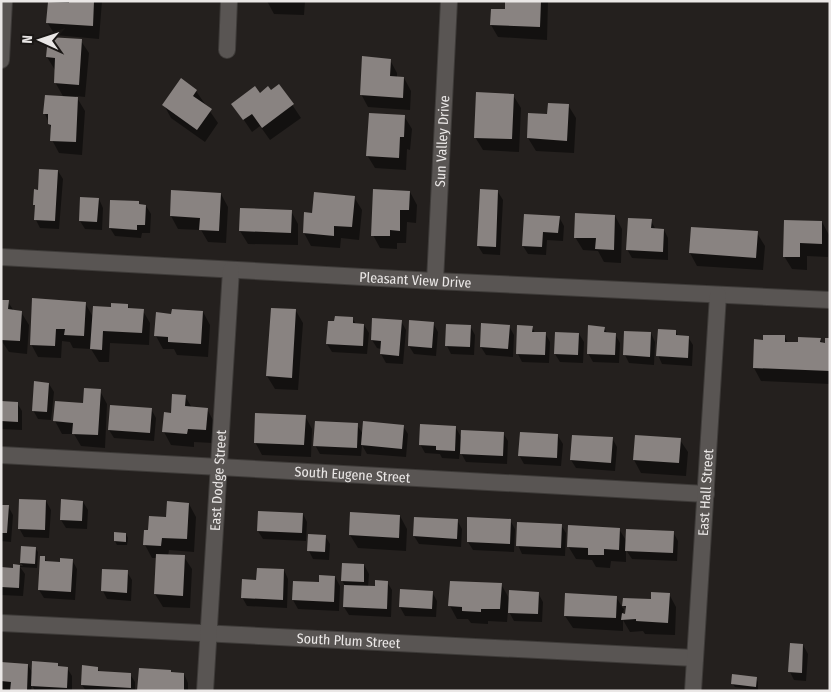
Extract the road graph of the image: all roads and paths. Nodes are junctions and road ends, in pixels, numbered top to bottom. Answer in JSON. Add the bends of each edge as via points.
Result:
{"nodes":[{"id":1,"x":4,"y":1,"type":"edge"},
{"id":2,"x":229,"y":1,"type":"edge"},
{"id":3,"x":449,"y":1,"type":"edge"},
{"id":4,"x":227,"y":50,"type":"dead end"},
{"id":5,"x":1,"y":60,"type":"edge"},
{"id":6,"x":1,"y":257,"type":"edge"},
{"id":7,"x":231,"y":270,"type":"junction"},
{"id":8,"x":435,"y":281,"type":"junction"},
{"id":9,"x":718,"y":295,"type":"junction"},
{"id":10,"x":830,"y":300,"type":"edge"},
{"id":11,"x":1,"y":455,"type":"edge"},
{"id":12,"x":219,"y":467,"type":"junction"},
{"id":13,"x":706,"y":494,"type":"junction"},
{"id":14,"x":1,"y":623,"type":"edge"},
{"id":15,"x":209,"y":634,"type":"junction"},
{"id":16,"x":695,"y":658,"type":"junction"},
{"id":17,"x":205,"y":691,"type":"edge"},
{"id":18,"x":693,"y":691,"type":"edge"}],
"edges":[{"from":1,"to":5,"type":"street"},
{"from":2,"to":4,"type":"street"},
{"from":3,"to":8,"type":"street","name":"Sun Valley Drive"},
{"from":6,"to":7,"type":"street","name":"Pleasant View Drive"},
{"from":7,"to":8,"type":"street","name":"Pleasant View Drive"},
{"from":7,"to":12,"type":"street","name":"East Dodge Street"},
{"from":8,"to":9,"type":"street","name":"Pleasant View Drive"},
{"from":9,"to":10,"type":"street","name":"Pleasant View Drive"},
{"from":9,"to":13,"type":"street","name":"East Hall Street"},
{"from":11,"to":12,"type":"street","name":"South Eugene Street"},
{"from":12,"to":13,"type":"street","name":"South Eugene Street"},
{"from":12,"to":15,"type":"street","name":"East Dodge Street"},
{"from":13,"to":16,"type":"street","name":"East Hall Street"},
{"from":14,"to":15,"type":"street","name":"South Plum Street"},
{"from":15,"to":16,"type":"street","name":"South Plum Street"},
{"from":15,"to":17,"type":"street","name":"East Dodge Street"},
{"from":16,"to":18,"type":"street","name":"East Hall Street"}]}
